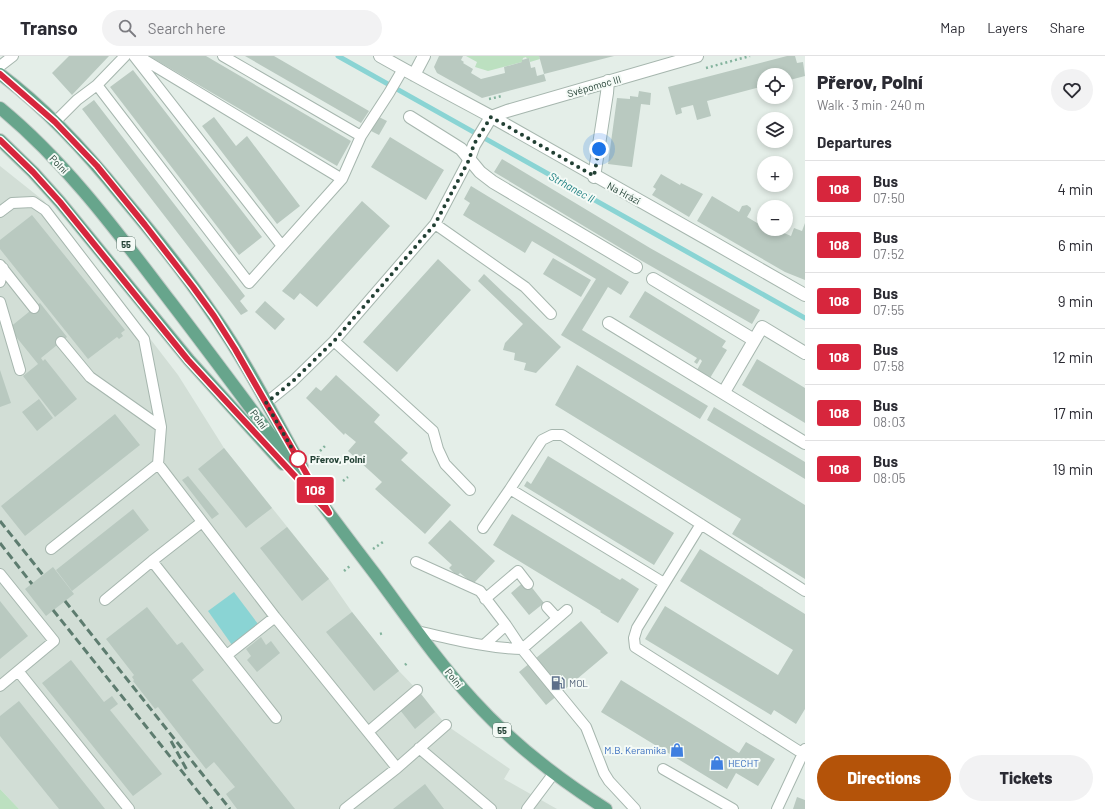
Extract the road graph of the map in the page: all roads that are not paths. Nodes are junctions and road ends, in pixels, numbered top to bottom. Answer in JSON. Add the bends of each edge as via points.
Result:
{"nodes":[{"id":1,"x":13,"y":56,"type":"edge"},
{"id":2,"x":125,"y":56,"type":"edge"},
{"id":3,"x":134,"y":56,"type":"edge"},
{"id":4,"x":138,"y":56,"type":"edge"},
{"id":5,"x":223,"y":56,"type":"edge"},
{"id":6,"x":380,"y":56,"type":"edge"},
{"id":7,"x":424,"y":56,"type":"edge"},
{"id":8,"x":697,"y":56,"type":"edge"},
{"id":9,"x":0,"y":66,"type":"edge"},
{"id":10,"x":402,"y":69,"type":"junction"},
{"id":11,"x":0,"y":74,"type":"edge"},
{"id":12,"x":414,"y":75,"type":"junction"},
{"id":13,"x":608,"y":81,"type":"junction"},
{"id":14,"x":97,"y":85,"type":"junction"},
{"id":15,"x":0,"y":108,"type":"edge"},
{"id":16,"x":410,"y":117,"type":"dead end"},
{"id":17,"x":491,"y":117,"type":"junction"},
{"id":18,"x":55,"y":122,"type":"junction"},
{"id":19,"x":361,"y":136,"type":"junction"},
{"id":20,"x":0,"y":140,"type":"edge"},
{"id":21,"x":469,"y":160,"type":"junction"},
{"id":22,"x":594,"y":176,"type":"junction"},
{"id":23,"x":342,"y":179,"type":"junction"},
{"id":24,"x":0,"y":212,"type":"edge"},
{"id":25,"x":435,"y":224,"type":"junction"},
{"id":26,"x":282,"y":246,"type":"junction"},
{"id":27,"x":1,"y":266,"type":"edge"},
{"id":28,"x":636,"y":267,"type":"dead end"},
{"id":29,"x":653,"y":279,"type":"dead end"},
{"id":30,"x":0,"y":282,"type":"edge"},
{"id":31,"x":805,"y":295,"type":"edge"},
{"id":32,"x":0,"y":302,"type":"edge"},
{"id":33,"x":34,"y":308,"type":"dead end"},
{"id":34,"x":551,"y":314,"type":"dead end"},
{"id":35,"x":609,"y":323,"type":"dead end"},
{"id":36,"x":754,"y":340,"type":"junction"},
{"id":37,"x":334,"y":341,"type":"junction"},
{"id":38,"x":61,"y":342,"type":"dead end"},
{"id":39,"x":805,"y":353,"type":"edge"},
{"id":40,"x":20,"y":370,"type":"dead end"},
{"id":41,"x":724,"y":392,"type":"junction"},
{"id":42,"x":266,"y":403,"type":"junction"},
{"id":43,"x":161,"y":427,"type":"junction"},
{"id":44,"x":805,"y":443,"type":"edge"},
{"id":45,"x":158,"y":464,"type":"junction"},
{"id":46,"x":510,"y":489,"type":"junction"},
{"id":47,"x":470,"y":490,"type":"dead end"},
{"id":48,"x":329,"y":513,"type":"junction"},
{"id":49,"x":202,"y":522,"type":"junction"},
{"id":50,"x":701,"y":524,"type":"junction"},
{"id":51,"x":483,"y":528,"type":"dead end"},
{"id":52,"x":51,"y":549,"type":"dead end"},
{"id":53,"x":152,"y":562,"type":"junction"},
{"id":54,"x":416,"y":562,"type":"dead end"},
{"id":55,"x":0,"y":574,"type":"edge"},
{"id":56,"x":664,"y":583,"type":"junction"},
{"id":57,"x":528,"y":584,"type":"dead end"},
{"id":58,"x":805,"y":591,"type":"edge"},
{"id":59,"x":485,"y":599,"type":"junction"},
{"id":60,"x":105,"y":600,"type":"dead end"},
{"id":61,"x":547,"y":607,"type":"dead end"},
{"id":62,"x":567,"y":610,"type":"dead end"},
{"id":63,"x":275,"y":617,"type":"junction"},
{"id":64,"x":557,"y":618,"type":"junction"},
{"id":65,"x":506,"y":625,"type":"junction"},
{"id":66,"x":417,"y":631,"type":"junction"},
{"id":67,"x":484,"y":645,"type":"junction"},
{"id":68,"x":522,"y":649,"type":"junction"},
{"id":69,"x":227,"y":655,"type":"junction"},
{"id":70,"x":18,"y":671,"type":"junction"},
{"id":71,"x":0,"y":686,"type":"edge"},
{"id":72,"x":417,"y":690,"type":"dead end"},
{"id":73,"x":276,"y":718,"type":"dead end"},
{"id":74,"x":446,"y":725,"type":"dead end"},
{"id":75,"x":368,"y":732,"type":"junction"},
{"id":76,"x":419,"y":748,"type":"junction"},
{"id":77,"x":804,"y":752,"type":"edge"},
{"id":78,"x":397,"y":768,"type":"junction"},
{"id":79,"x":663,"y":769,"type":"dead end"},
{"id":80,"x":554,"y":773,"type":"junction"},
{"id":81,"x":486,"y":807,"type":"edge"},
{"id":82,"x":129,"y":809,"type":"edge"},
{"id":83,"x":346,"y":809,"type":"edge"},
{"id":84,"x":527,"y":809,"type":"edge"},
{"id":85,"x":606,"y":809,"type":"edge"},
{"id":86,"x":635,"y":809,"type":"edge"},
{"id":87,"x":733,"y":809,"type":"edge"},
{"id":88,"x":777,"y":809,"type":"edge"}],
"edges":[{"from":1,"to":9,"type":"lane"},
{"from":2,"to":14,"type":"lane"},
{"from":3,"to":26,"type":"lane"},
{"from":4,"to":23,"type":"lane"},
{"from":5,"to":19,"type":"lane"},
{"from":6,"to":10,"type":"street","name":"Na Hrázi"},
{"from":7,"to":12,"type":"street"},
{"from":8,"to":13,"type":"street","name":"Svépomoc III"},
{"from":10,"to":12,"type":"street","name":"Na Hrázi"},
{"from":10,"to":19,"type":"lane"},
{"from":11,"to":18,"type":"main road"},
{"from":12,"to":17,"type":"street","name":"Na Hrázi"},
{"from":13,"to":17,"type":"street","name":"Svépomoc III"},
{"from":13,"to":22,"type":"street"},
{"from":14,"to":18,"type":"lane"},
{"from":14,"to":26,"type":"lane","via":[[249,283]]},
{"from":15,"to":48,"type":"main road","name":"Polní","number":"55","via":[[42,146],[90,198]]},
{"from":16,"to":21,"type":"street","via":[[461,149]]},
{"from":17,"to":21,"type":"street","via":[[474,144]]},
{"from":17,"to":22,"type":"street","name":"Na Hrázi"},
{"from":18,"to":42,"type":"main road","via":[[97,166],[193,287],[235,349]]},
{"from":19,"to":23,"type":"lane"},
{"from":20,"to":48,"type":"main road","via":[[60,202],[188,360]]},
{"from":21,"to":25,"type":"lane"},
{"from":21,"to":28,"type":"street","via":[[492,182]]},
{"from":22,"to":31,"type":"street","name":"Na Hrázi"},
{"from":23,"to":26,"type":"lane"},
{"from":24,"to":43,"type":"lane","via":[[12,202],[33,202],[44,210],[144,339]]},
{"from":25,"to":34,"type":"lane","via":[[525,287]]},
{"from":25,"to":37,"type":"lane"},
{"from":27,"to":30,"type":"lane"},
{"from":27,"to":33,"type":"lane"},
{"from":29,"to":36,"type":"street"},
{"from":32,"to":40,"type":"lane"},
{"from":35,"to":41,"type":"street"},
{"from":36,"to":39,"type":"street","via":[[762,327]]},
{"from":36,"to":41,"type":"street"},
{"from":37,"to":42,"type":"lane"},
{"from":37,"to":47,"type":"lane","via":[[433,431],[445,464]]},
{"from":38,"to":43,"type":"lane","via":[[90,377]]},
{"from":41,"to":44,"type":"street"},
{"from":42,"to":48,"type":"main road"},
{"from":43,"to":45,"type":"lane"},
{"from":45,"to":49,"type":"lane"},
{"from":45,"to":52,"type":"lane"},
{"from":46,"to":50,"type":"lane","via":[[542,440],[552,435],[562,435]]},
{"from":46,"to":51,"type":"lane"},
{"from":46,"to":56,"type":"lane"},
{"from":48,"to":66,"type":"main road","name":"Polní","number":"55"},
{"from":49,"to":53,"type":"lane"},
{"from":49,"to":63,"type":"lane"},
{"from":50,"to":56,"type":"lane"},
{"from":50,"to":58,"type":"lane"},
{"from":53,"to":60,"type":"lane"},
{"from":53,"to":69,"type":"lane"},
{"from":54,"to":59,"type":"lane","via":[[480,591]]},
{"from":55,"to":70,"type":"lane","via":[[54,641]]},
{"from":56,"to":77,"type":"lane","via":[[636,628],[635,647]]},
{"from":57,"to":59,"type":"lane","via":[[518,571]]},
{"from":59,"to":65,"type":"lane"},
{"from":61,"to":64,"type":"lane"},
{"from":62,"to":64,"type":"lane"},
{"from":63,"to":69,"type":"lane"},
{"from":63,"to":75,"type":"lane"},
{"from":64,"to":68,"type":"lane"},
{"from":65,"to":67,"type":"lane"},
{"from":65,"to":68,"type":"lane"},
{"from":66,"to":67,"type":"lane"},
{"from":66,"to":80,"type":"main road","name":"Polní","number":"55","via":[[454,679],[491,719]]},
{"from":67,"to":68,"type":"lane"},
{"from":68,"to":86,"type":"lane","via":[[586,727],[604,773]]},
{"from":69,"to":73,"type":"lane"},
{"from":70,"to":71,"type":"lane"},
{"from":70,"to":82,"type":"lane"},
{"from":72,"to":75,"type":"lane"},
{"from":74,"to":76,"type":"lane"},
{"from":75,"to":78,"type":"lane"},
{"from":76,"to":78,"type":"lane"},
{"from":76,"to":81,"type":"lane"},
{"from":77,"to":88,"type":"lane"},
{"from":78,"to":83,"type":"lane"},
{"from":79,"to":87,"type":"lane"},
{"from":80,"to":84,"type":"lane"},
{"from":80,"to":85,"type":"main road","name":"Polní","number":"55"}]}
